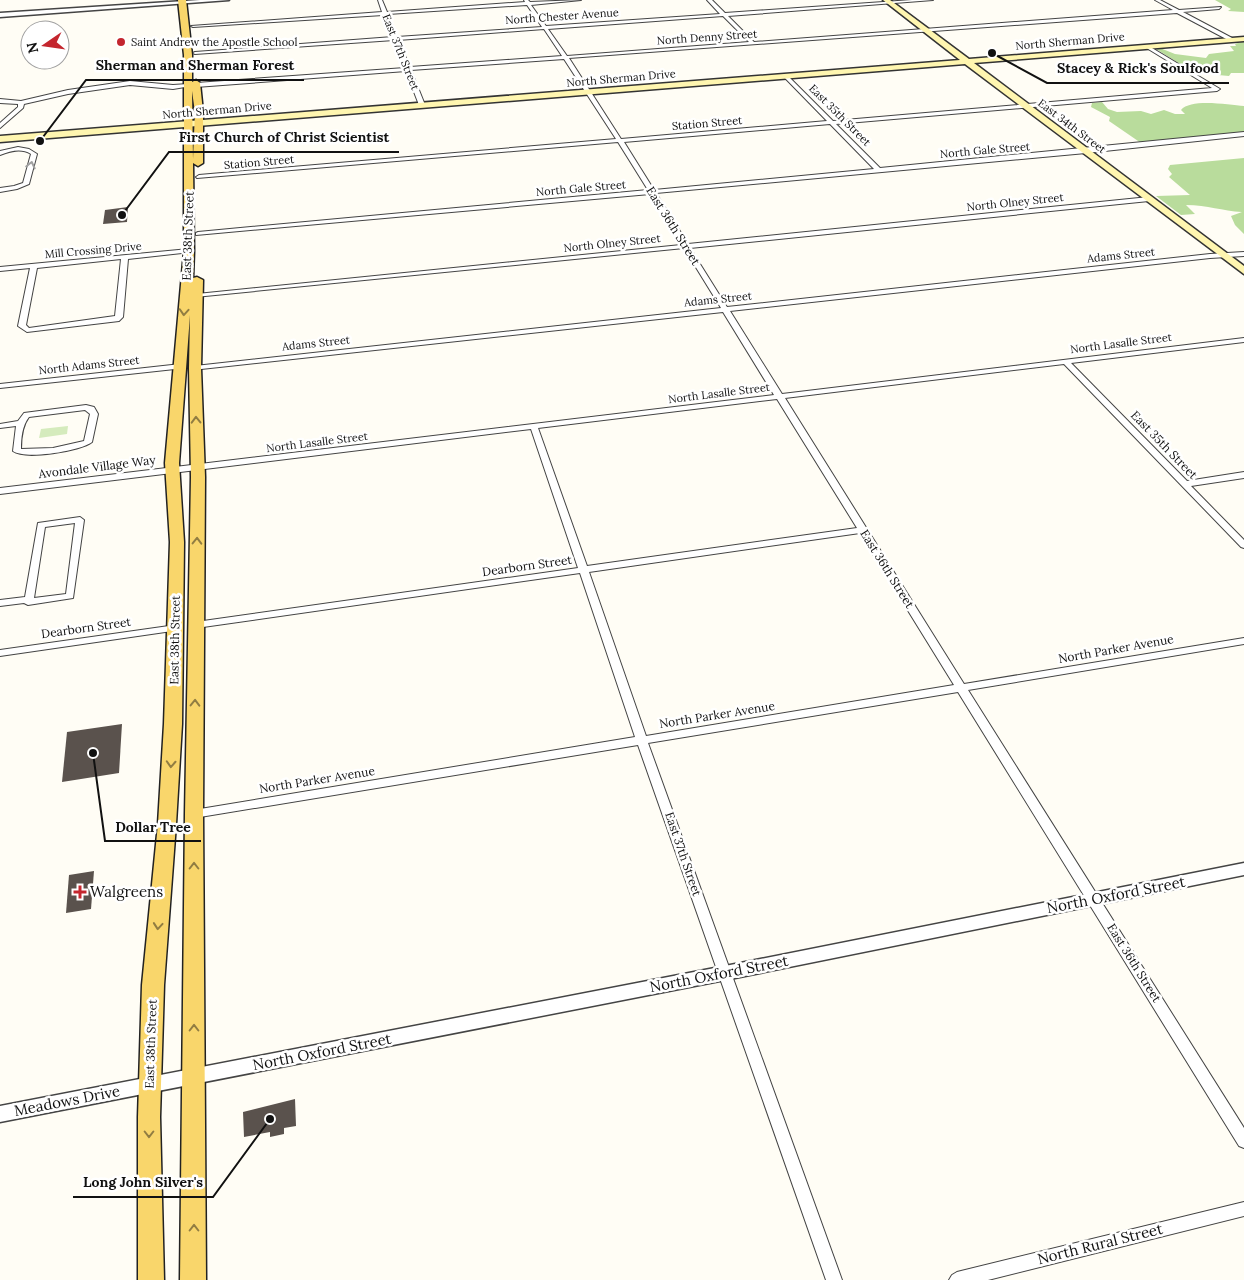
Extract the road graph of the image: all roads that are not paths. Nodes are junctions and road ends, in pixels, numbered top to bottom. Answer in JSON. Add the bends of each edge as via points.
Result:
{"nodes":[{"id":1,"x":226,"y":0,"type":"edge"},
{"id":2,"x":380,"y":0,"type":"edge"},
{"id":3,"x":579,"y":0,"type":"edge"},
{"id":4,"x":709,"y":0,"type":"edge"},
{"id":5,"x":931,"y":0,"type":"edge"},
{"id":6,"x":1157,"y":0,"type":"edge"},
{"id":7,"x":182,"y":1,"type":"edge"},
{"id":8,"x":191,"y":1,"type":"edge"},
{"id":9,"x":162,"y":2,"type":"edge"},
{"id":10,"x":528,"y":2,"type":"edge"},
{"id":11,"x":888,"y":2,"type":"edge"},
{"id":12,"x":1220,"y":8,"type":"dead end"},
{"id":13,"x":1177,"y":11,"type":"junction"},
{"id":14,"x":385,"y":13,"type":"junction"},
{"id":15,"x":0,"y":15,"type":"edge"},
{"id":16,"x":724,"y":15,"type":"junction"},
{"id":17,"x":193,"y":26,"type":"junction"},
{"id":18,"x":545,"y":28,"type":"junction"},
{"id":19,"x":926,"y":30,"type":"junction"},
{"id":20,"x":395,"y":38,"type":"junction"},
{"id":21,"x":1244,"y":39,"type":"edge"},
{"id":22,"x":1232,"y":40,"type":"junction"},
{"id":23,"x":753,"y":44,"type":"junction"},
{"id":24,"x":1147,"y":46,"type":"junction"},
{"id":25,"x":195,"y":53,"type":"junction"},
{"id":26,"x":566,"y":58,"type":"junction"},
{"id":27,"x":967,"y":61,"type":"junction"},
{"id":28,"x":408,"y":70,"type":"junction"},
{"id":29,"x":786,"y":76,"type":"junction"},
{"id":30,"x":192,"y":86,"type":"junction"},
{"id":31,"x":589,"y":92,"type":"junction"},
{"id":32,"x":0,"y":101,"type":"edge"},
{"id":33,"x":21,"y":103,"type":"junction"},
{"id":34,"x":422,"y":105,"type":"junction"},
{"id":35,"x":1026,"y":106,"type":"junction"},
{"id":36,"x":831,"y":122,"type":"junction"},
{"id":37,"x":194,"y":123,"type":"junction"},
{"id":38,"x":0,"y":126,"type":"edge"},
{"id":39,"x":1244,"y":134,"type":"edge"},
{"id":40,"x":19,"y":137,"type":"junction"},
{"id":41,"x":0,"y":139,"type":"edge"},
{"id":42,"x":620,"y":141,"type":"junction"},
{"id":43,"x":15,"y":150,"type":"junction"},
{"id":44,"x":1085,"y":150,"type":"junction"},
{"id":45,"x":0,"y":153,"type":"edge"},
{"id":46,"x":878,"y":170,"type":"junction"},
{"id":47,"x":199,"y":177,"type":"junction"},
{"id":48,"x":0,"y":190,"type":"edge"},
{"id":49,"x":651,"y":191,"type":"junction"},
{"id":50,"x":1149,"y":199,"type":"junction"},
{"id":51,"x":198,"y":234,"type":"junction"},
{"id":52,"x":685,"y":246,"type":"junction"},
{"id":53,"x":189,"y":251,"type":"junction"},
{"id":54,"x":1244,"y":254,"type":"edge"},
{"id":55,"x":1223,"y":256,"type":"junction"},
{"id":56,"x":125,"y":257,"type":"junction"},
{"id":57,"x":34,"y":266,"type":"junction"},
{"id":58,"x":0,"y":269,"type":"edge"},
{"id":59,"x":1244,"y":272,"type":"edge"},
{"id":60,"x":196,"y":296,"type":"junction"},
{"id":61,"x":726,"y":310,"type":"junction"},
{"id":62,"x":1244,"y":340,"type":"edge"},
{"id":63,"x":1066,"y":362,"type":"junction"},
{"id":64,"x":181,"y":366,"type":"junction"},
{"id":65,"x":195,"y":368,"type":"junction"},
{"id":66,"x":0,"y":386,"type":"edge"},
{"id":67,"x":779,"y":396,"type":"junction"},
{"id":68,"x":21,"y":423,"type":"junction"},
{"id":69,"x":0,"y":426,"type":"edge"},
{"id":70,"x":534,"y":427,"type":"junction"},
{"id":71,"x":197,"y":468,"type":"junction"},
{"id":72,"x":172,"y":471,"type":"junction"},
{"id":73,"x":1244,"y":475,"type":"edge"},
{"id":74,"x":1184,"y":484,"type":"junction"},
{"id":75,"x":0,"y":491,"type":"edge"},
{"id":76,"x":862,"y":530,"type":"junction"},
{"id":77,"x":1244,"y":545,"type":"edge"},
{"id":78,"x":584,"y":570,"type":"junction"},
{"id":79,"x":29,"y":599,"type":"junction"},
{"id":80,"x":0,"y":603,"type":"edge"},
{"id":81,"x":186,"y":627,"type":"junction"},
{"id":82,"x":1244,"y":641,"type":"edge"},
{"id":83,"x":0,"y":653,"type":"edge"},
{"id":84,"x":961,"y":689,"type":"junction"},
{"id":85,"x":642,"y":741,"type":"junction"},
{"id":86,"x":194,"y":814,"type":"junction"},
{"id":87,"x":1244,"y":869,"type":"edge"},
{"id":88,"x":1094,"y":900,"type":"junction"},
{"id":89,"x":725,"y":973,"type":"junction"},
{"id":90,"x":194,"y":1077,"type":"junction"},
{"id":91,"x":150,"y":1085,"type":"junction"},
{"id":92,"x":0,"y":1114,"type":"edge"},
{"id":93,"x":1244,"y":1141,"type":"edge"},
{"id":94,"x":1244,"y":1209,"type":"edge"},
{"id":95,"x":151,"y":1280,"type":"edge"},
{"id":96,"x":193,"y":1280,"type":"edge"},
{"id":97,"x":834,"y":1280,"type":"edge"},
{"id":98,"x":957,"y":1280,"type":"edge"}],
"edges":[{"from":1,"to":8,"type":"street"},
{"from":2,"to":14,"type":"street","name":"East 37th Street"},
{"from":3,"to":10,"type":"street"},
{"from":4,"to":16,"type":"street"},
{"from":5,"to":11,"type":"street","name":"North Chester Avenue"},
{"from":6,"to":13,"type":"street"},
{"from":7,"to":8,"type":"street"},
{"from":7,"to":9,"type":"street"},
{"from":7,"to":30,"type":"main road","name":"East 38th Street"},
{"from":8,"to":17,"type":"main road","name":"East 38th Street"},
{"from":9,"to":15,"type":"street"},
{"from":10,"to":14,"type":"street"},
{"from":10,"to":18,"type":"street","name":"East 36th Street"},
{"from":11,"to":16,"type":"street","name":"North Chester Avenue"},
{"from":11,"to":19,"type":"main road","name":"East 34th Street"},
{"from":12,"to":13,"type":"street","name":"North Denny Street"},
{"from":13,"to":19,"type":"street","name":"North Denny Street"},
{"from":13,"to":22,"type":"street"},
{"from":14,"to":17,"type":"street"},
{"from":14,"to":20,"type":"street","name":"East 37th Street"},
{"from":16,"to":18,"type":"street","name":"North Chester Avenue"},
{"from":16,"to":23,"type":"street"},
{"from":17,"to":25,"type":"main road","name":"East 38th Street"},
{"from":18,"to":20,"type":"street","name":"North Chester Avenue"},
{"from":18,"to":26,"type":"street","name":"East 36th Street"},
{"from":19,"to":23,"type":"street","name":"North Denny Street"},
{"from":19,"to":27,"type":"main road","name":"East 34th Street"},
{"from":20,"to":25,"type":"street","name":"North Chester Avenue"},
{"from":20,"to":28,"type":"street","name":"East 37th Street"},
{"from":21,"to":22,"type":"main road","name":"North Sherman Drive"},
{"from":22,"to":24,"type":"main road","name":"North Sherman Drive"},
{"from":23,"to":26,"type":"street","name":"North Denny Street"},
{"from":24,"to":27,"type":"main road","name":"North Sherman Drive"},
{"from":24,"to":35,"type":"street","name":"Station Street","via":[[1217,89]]},
{"from":25,"to":30,"type":"main road","name":"East 38th Street"},
{"from":26,"to":28,"type":"street","name":"North Denny Street"},
{"from":26,"to":31,"type":"street","name":"East 36th Street"},
{"from":27,"to":29,"type":"main road","name":"North Sherman Drive"},
{"from":27,"to":35,"type":"main road","name":"East 34th Street"},
{"from":28,"to":30,"type":"street","name":"North Denny Street"},
{"from":28,"to":34,"type":"street","name":"East 37th Street"},
{"from":29,"to":31,"type":"main road","name":"North Sherman Drive"},
{"from":29,"to":36,"type":"street","name":"East 35th Street"},
{"from":30,"to":33,"type":"street","name":"North Denny Street","via":[[130,83]]},
{"from":30,"to":37,"type":"main road","name":"East 38th Street"},
{"from":31,"to":34,"type":"main road","name":"North Sherman Drive"},
{"from":31,"to":42,"type":"street","name":"East 36th Street"},
{"from":32,"to":33,"type":"street","name":"North Denny Street"},
{"from":33,"to":38,"type":"street","via":[[21,107]]},
{"from":34,"to":37,"type":"main road","name":"North Sherman Drive"},
{"from":35,"to":36,"type":"street","name":"Station Street"},
{"from":35,"to":44,"type":"main road","name":"East 34th Street"},
{"from":36,"to":42,"type":"street","name":"Station Street"},
{"from":36,"to":46,"type":"street","name":"East 35th Street"},
{"from":37,"to":40,"type":"main road","name":"North Sherman Drive"},
{"from":37,"to":47,"type":"main road","name":"East 38th Street"},
{"from":37,"to":53,"type":"main road","name":"East 38th Street"},
{"from":39,"to":44,"type":"street","name":"North Gale Street"},
{"from":40,"to":41,"type":"main road","name":"North Sherman Drive"},
{"from":40,"to":43,"type":"street"},
{"from":42,"to":47,"type":"street","name":"Station Street"},
{"from":42,"to":49,"type":"street","name":"East 36th Street"},
{"from":43,"to":45,"type":"street"},
{"from":48,"to":43,"type":"street","one_way":true,"via":[[27,183],[33,152]]},
{"from":44,"to":46,"type":"street","name":"North Gale Street"},
{"from":44,"to":50,"type":"main road","name":"East 34th Street"},
{"from":46,"to":49,"type":"street","name":"North Gale Street"},
{"from":47,"to":51,"type":"main road","name":"East 38th Street"},
{"from":49,"to":51,"type":"street","name":"North Gale Street"},
{"from":49,"to":52,"type":"street","name":"East 36th Street"},
{"from":50,"to":52,"type":"street","name":"North Olney Street"},
{"from":50,"to":55,"type":"main road","name":"East 34th Street"},
{"from":51,"to":60,"type":"main road","name":"East 38th Street"},
{"from":52,"to":60,"type":"street","name":"North Olney Street"},
{"from":52,"to":61,"type":"street","name":"East 36th Street"},
{"from":53,"to":56,"type":"street","name":"Mill Crossing Drive"},
{"from":53,"to":64,"type":"main road","name":"East 38th Street","one_way":true},
{"from":54,"to":55,"type":"street","name":"Adams Street"},
{"from":55,"to":59,"type":"main road","name":"East 34th Street"},
{"from":55,"to":61,"type":"street","name":"Adams Street"},
{"from":56,"to":57,"type":"street","name":"Mill Crossing Drive"},
{"from":56,"to":57,"type":"street","via":[[119,317],[110,322],[24,329]]},
{"from":57,"to":58,"type":"street","name":"Mill Crossing Drive"},
{"from":60,"to":65,"type":"main road","name":"East 38th Street"},
{"from":61,"to":65,"type":"street","name":"Adams Street"},
{"from":61,"to":67,"type":"street","name":"East 36th Street"},
{"from":62,"to":63,"type":"street","name":"North Lasalle Street"},
{"from":63,"to":67,"type":"street","name":"North Lasalle Street"},
{"from":63,"to":74,"type":"street","name":"East 35th Street"},
{"from":64,"to":66,"type":"street","name":"North Adams Street"},
{"from":64,"to":72,"type":"main road","name":"East 38th Street"},
{"from":71,"to":65,"type":"main road","name":"East 38th Street","one_way":true},
{"from":67,"to":70,"type":"street","name":"North Lasalle Street"},
{"from":67,"to":76,"type":"street","name":"East 36th Street"},
{"from":68,"to":68,"type":"street","via":[[19,452],[73,447],[88,442],[94,414],[91,408],[86,407],[32,413]]},
{"from":68,"to":69,"type":"street"},
{"from":70,"to":71,"type":"street","name":"North Lasalle Street"},
{"from":70,"to":78,"type":"street","name":"East 37th Street"},
{"from":71,"to":72,"type":"street","name":"Avondale Village Way"},
{"from":81,"to":71,"type":"main road","name":"East 38th Street","one_way":true},
{"from":72,"to":75,"type":"street","name":"Avondale Village Way"},
{"from":72,"to":81,"type":"main road","name":"East 38th Street"},
{"from":73,"to":74,"type":"street"},
{"from":74,"to":77,"type":"street","name":"East 35th Street"},
{"from":76,"to":78,"type":"street","name":"Dearborn Street"},
{"from":76,"to":84,"type":"street","name":"East 36th Street"},
{"from":78,"to":81,"type":"street","name":"Dearborn Street"},
{"from":78,"to":85,"type":"street","name":"East 37th Street"},
{"from":79,"to":79,"type":"street","via":[[41,525],[80,520],[70,596],[28,602]]},
{"from":79,"to":80,"type":"street"},
{"from":81,"to":83,"type":"street","name":"Dearborn Street"},
{"from":86,"to":81,"type":"main road","name":"East 38th Street","one_way":true},
{"from":81,"to":91,"type":"main road","name":"East 38th Street","one_way":true,"via":[[153,985]]},
{"from":82,"to":84,"type":"street","name":"North Parker Avenue"},
{"from":84,"to":85,"type":"street","name":"North Parker Avenue"},
{"from":84,"to":88,"type":"street","name":"East 36th Street"},
{"from":85,"to":86,"type":"street","name":"North Parker Avenue"},
{"from":85,"to":89,"type":"street","name":"East 37th Street"},
{"from":90,"to":86,"type":"main road","name":"East 38th Street","one_way":true},
{"from":87,"to":88,"type":"street","name":"North Oxford Street"},
{"from":88,"to":89,"type":"street","name":"North Oxford Street"},
{"from":88,"to":93,"type":"street","name":"East 36th Street"},
{"from":89,"to":90,"type":"street","name":"North Oxford Street"},
{"from":89,"to":97,"type":"street","name":"East 37th Street"},
{"from":90,"to":91,"type":"street","name":"Meadows Drive"},
{"from":96,"to":90,"type":"main road","name":"East 38th Street","one_way":true},
{"from":91,"to":92,"type":"street","name":"Meadows Drive"},
{"from":91,"to":95,"type":"main road","name":"East 38th Street","one_way":true},
{"from":94,"to":98,"type":"street","name":"North Rural Street"}]}
